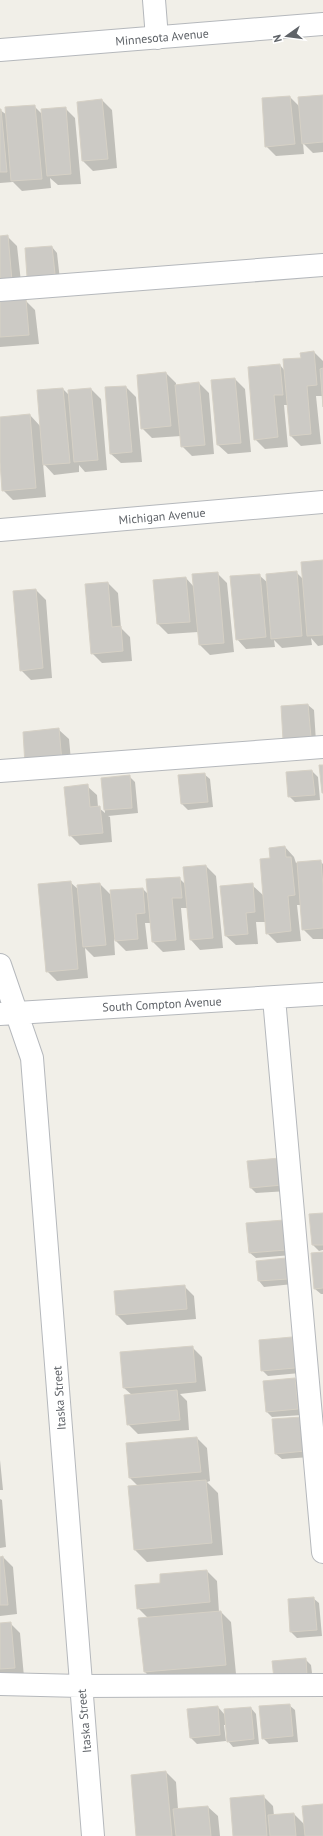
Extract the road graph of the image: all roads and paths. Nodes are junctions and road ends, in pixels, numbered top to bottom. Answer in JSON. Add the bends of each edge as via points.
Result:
{"nodes":[{"id":1,"x":154,"y":0,"type":"edge"},
{"id":2,"x":323,"y":24,"type":"edge"},
{"id":3,"x":157,"y":38,"type":"junction"},
{"id":4,"x":0,"y":50,"type":"edge"},
{"id":5,"x":323,"y":265,"type":"edge"},
{"id":6,"x":0,"y":290,"type":"edge"},
{"id":7,"x":323,"y":502,"type":"edge"},
{"id":8,"x":0,"y":530,"type":"edge"},
{"id":9,"x":323,"y":747,"type":"edge"},
{"id":10,"x":0,"y":771,"type":"edge"},
{"id":11,"x":0,"y":965,"type":"edge"},
{"id":12,"x":323,"y":994,"type":"edge"},
{"id":13,"x":274,"y":998,"type":"junction"},
{"id":14,"x":8,"y":1014,"type":"edge"},
{"id":15,"x":323,"y":1552,"type":"edge"},
{"id":16,"x":0,"y":1684,"type":"edge"},
{"id":17,"x":323,"y":1685,"type":"edge"},
{"id":18,"x":81,"y":1686,"type":"junction"},
{"id":19,"x":93,"y":1836,"type":"edge"}],
"edges":[{"from":1,"to":3,"type":"street"},
{"from":2,"to":3,"type":"street","name":"Minnesota Avenue"},
{"from":3,"to":4,"type":"street","name":"Minnesota Avenue"},
{"from":5,"to":6,"type":"street"},
{"from":7,"to":8,"type":"street","name":"Michigan Avenue"},
{"from":9,"to":10,"type":"street"},
{"from":11,"to":14,"type":"street","name":"Itaska Street"},
{"from":12,"to":13,"type":"street","name":"South Compton Avenue"},
{"from":13,"to":14,"type":"street","name":"South Compton Avenue"},
{"from":13,"to":15,"type":"street"},
{"from":14,"to":18,"type":"street","name":"Itaska Street","via":[[32,1058]]},
{"from":16,"to":18,"type":"street"},
{"from":17,"to":18,"type":"street"},
{"from":18,"to":19,"type":"street","name":"Itaska Street"}]}
